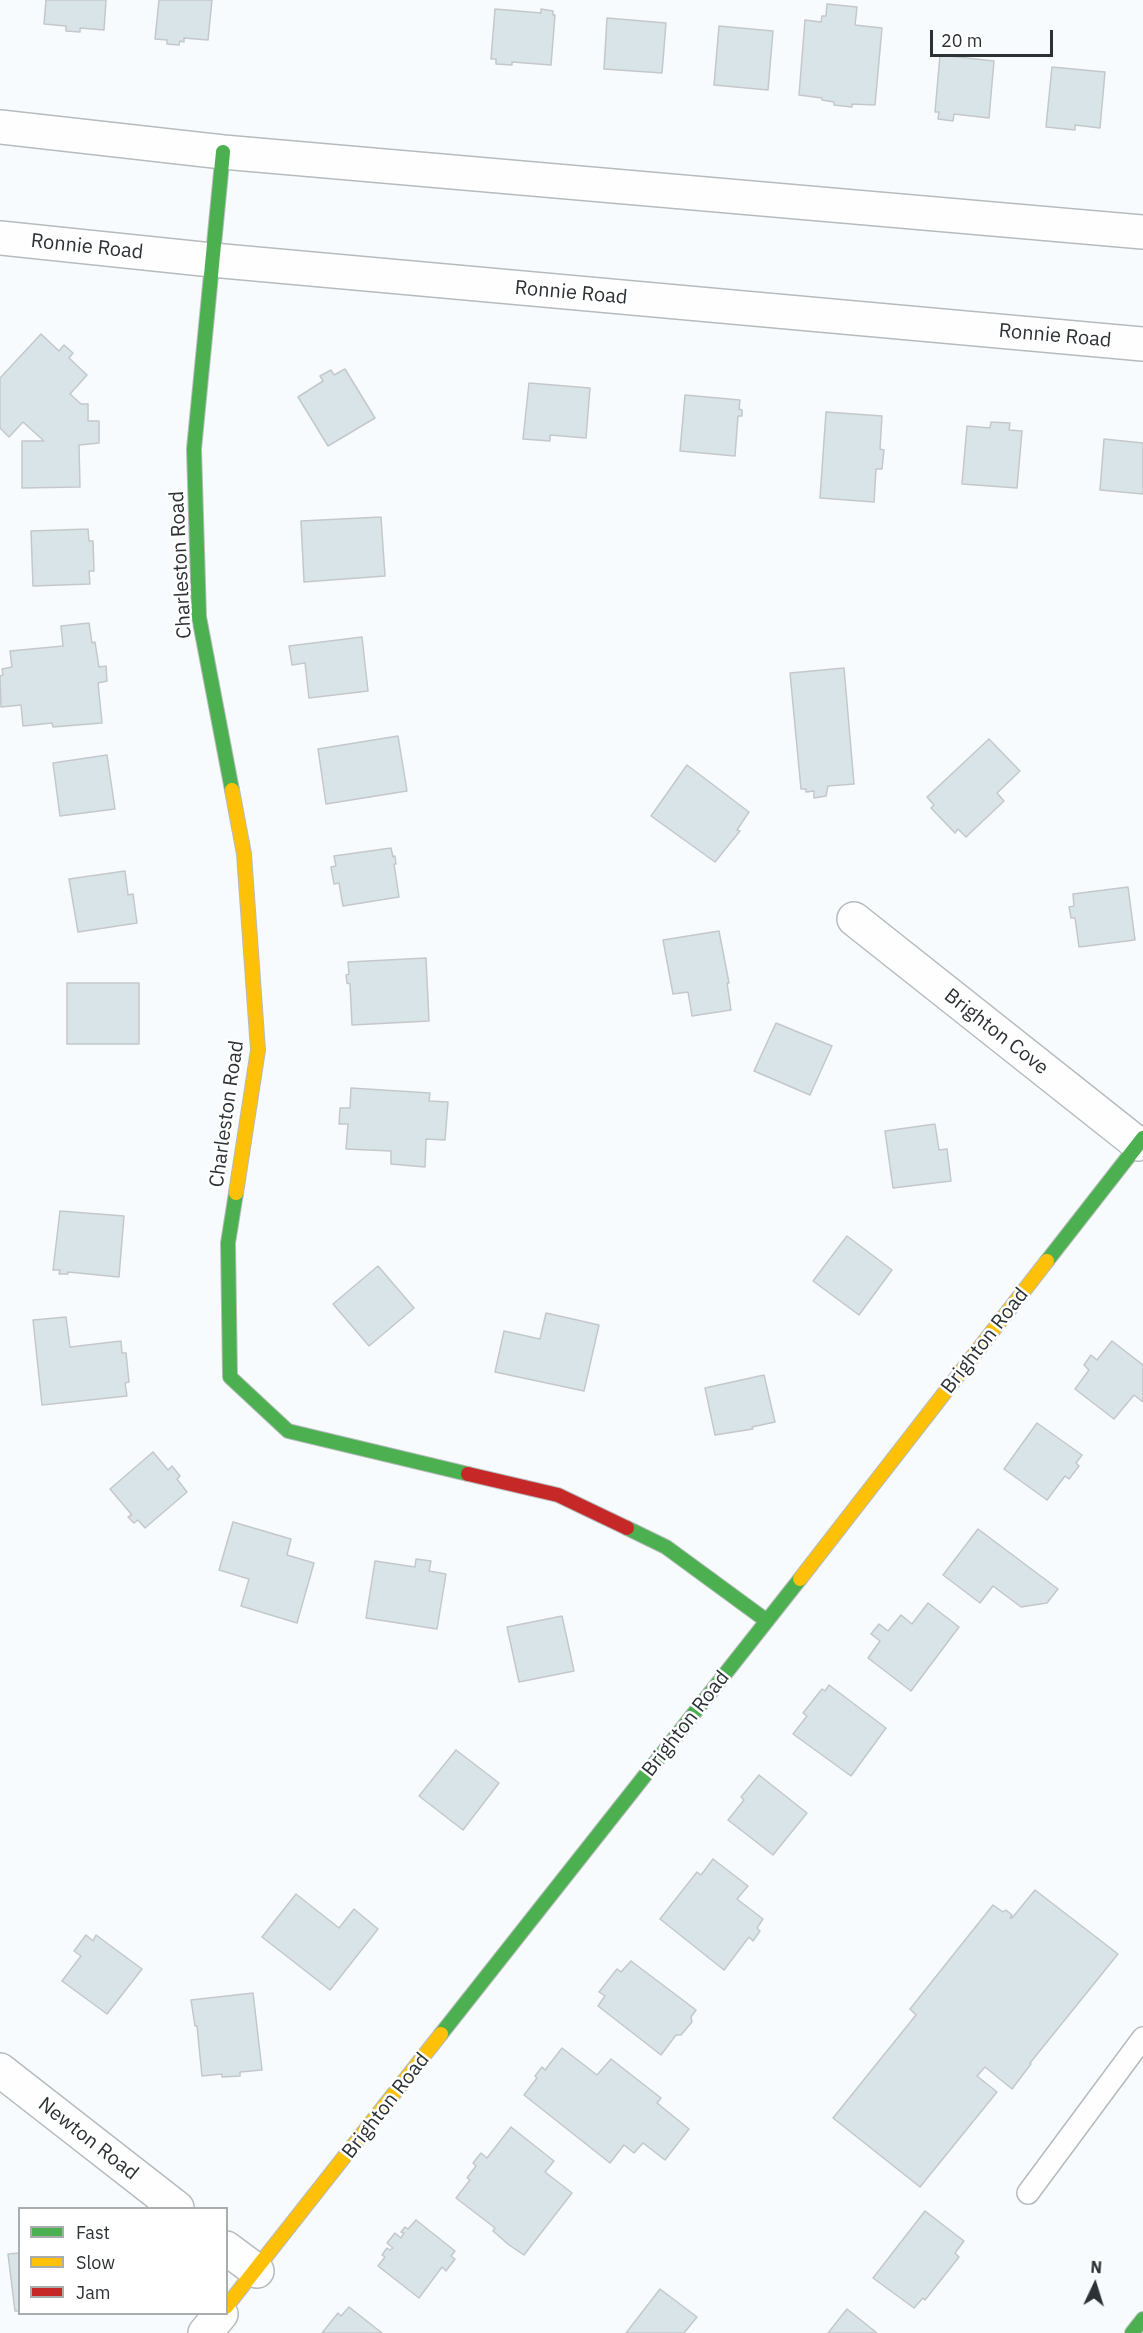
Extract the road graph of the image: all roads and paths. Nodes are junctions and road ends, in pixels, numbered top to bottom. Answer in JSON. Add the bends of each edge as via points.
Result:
{"nodes":[{"id":1,"x":0,"y":128,"type":"edge"},
{"id":2,"x":223,"y":152,"type":"junction"},
{"id":3,"x":1143,"y":232,"type":"edge"},
{"id":4,"x":0,"y":237,"type":"edge"},
{"id":5,"x":212,"y":261,"type":"junction"},
{"id":6,"x":1143,"y":344,"type":"edge"},
{"id":7,"x":854,"y":919,"type":"dead end"},
{"id":8,"x":1141,"y":1141,"type":"edge"},
{"id":9,"x":767,"y":1621,"type":"junction"},
{"id":10,"x":1143,"y":2038,"type":"edge"},
{"id":11,"x":0,"y":2070,"type":"edge"},
{"id":12,"x":1028,"y":2193,"type":"dead end"},
{"id":13,"x":176,"y":2207,"type":"edge"},
{"id":14,"x":228,"y":2249,"type":"edge"},
{"id":15,"x":257,"y":2271,"type":"junction"},
{"id":16,"x":228,"y":2305,"type":"edge"},
{"id":17,"x":219,"y":2315,"type":"edge"},
{"id":18,"x":1143,"y":2319,"type":"edge"},
{"id":19,"x":205,"y":2333,"type":"edge"},
{"id":20,"x":1132,"y":2333,"type":"edge"}],
"edges":[{"from":1,"to":2,"type":"street"},
{"from":2,"to":3,"type":"street"},
{"from":2,"to":5,"type":"street","name":"Charleston Road"},
{"from":4,"to":5,"type":"street","name":"Ronnie Road"},
{"from":5,"to":6,"type":"street","name":"Ronnie Road"},
{"from":5,"to":9,"type":"street","name":"Charleston Road","via":[[194,449],[199,617],[244,854],[258,1050],[228,1243],[230,1377],[288,1431],[558,1495],[666,1547]]},
{"from":7,"to":8,"type":"street","name":"Brighton Cove"},
{"from":8,"to":9,"type":"street","name":"Brighton Road"},
{"from":9,"to":15,"type":"street","name":"Brighton Road"},
{"from":10,"to":12,"type":"lane"},
{"from":11,"to":13,"type":"street","name":"Newton Road"},
{"from":14,"to":15,"type":"street"},
{"from":15,"to":16,"type":"street","name":"Brighton Road"},
{"from":17,"to":19,"type":"street"},
{"from":18,"to":20,"type":"street"}]}
